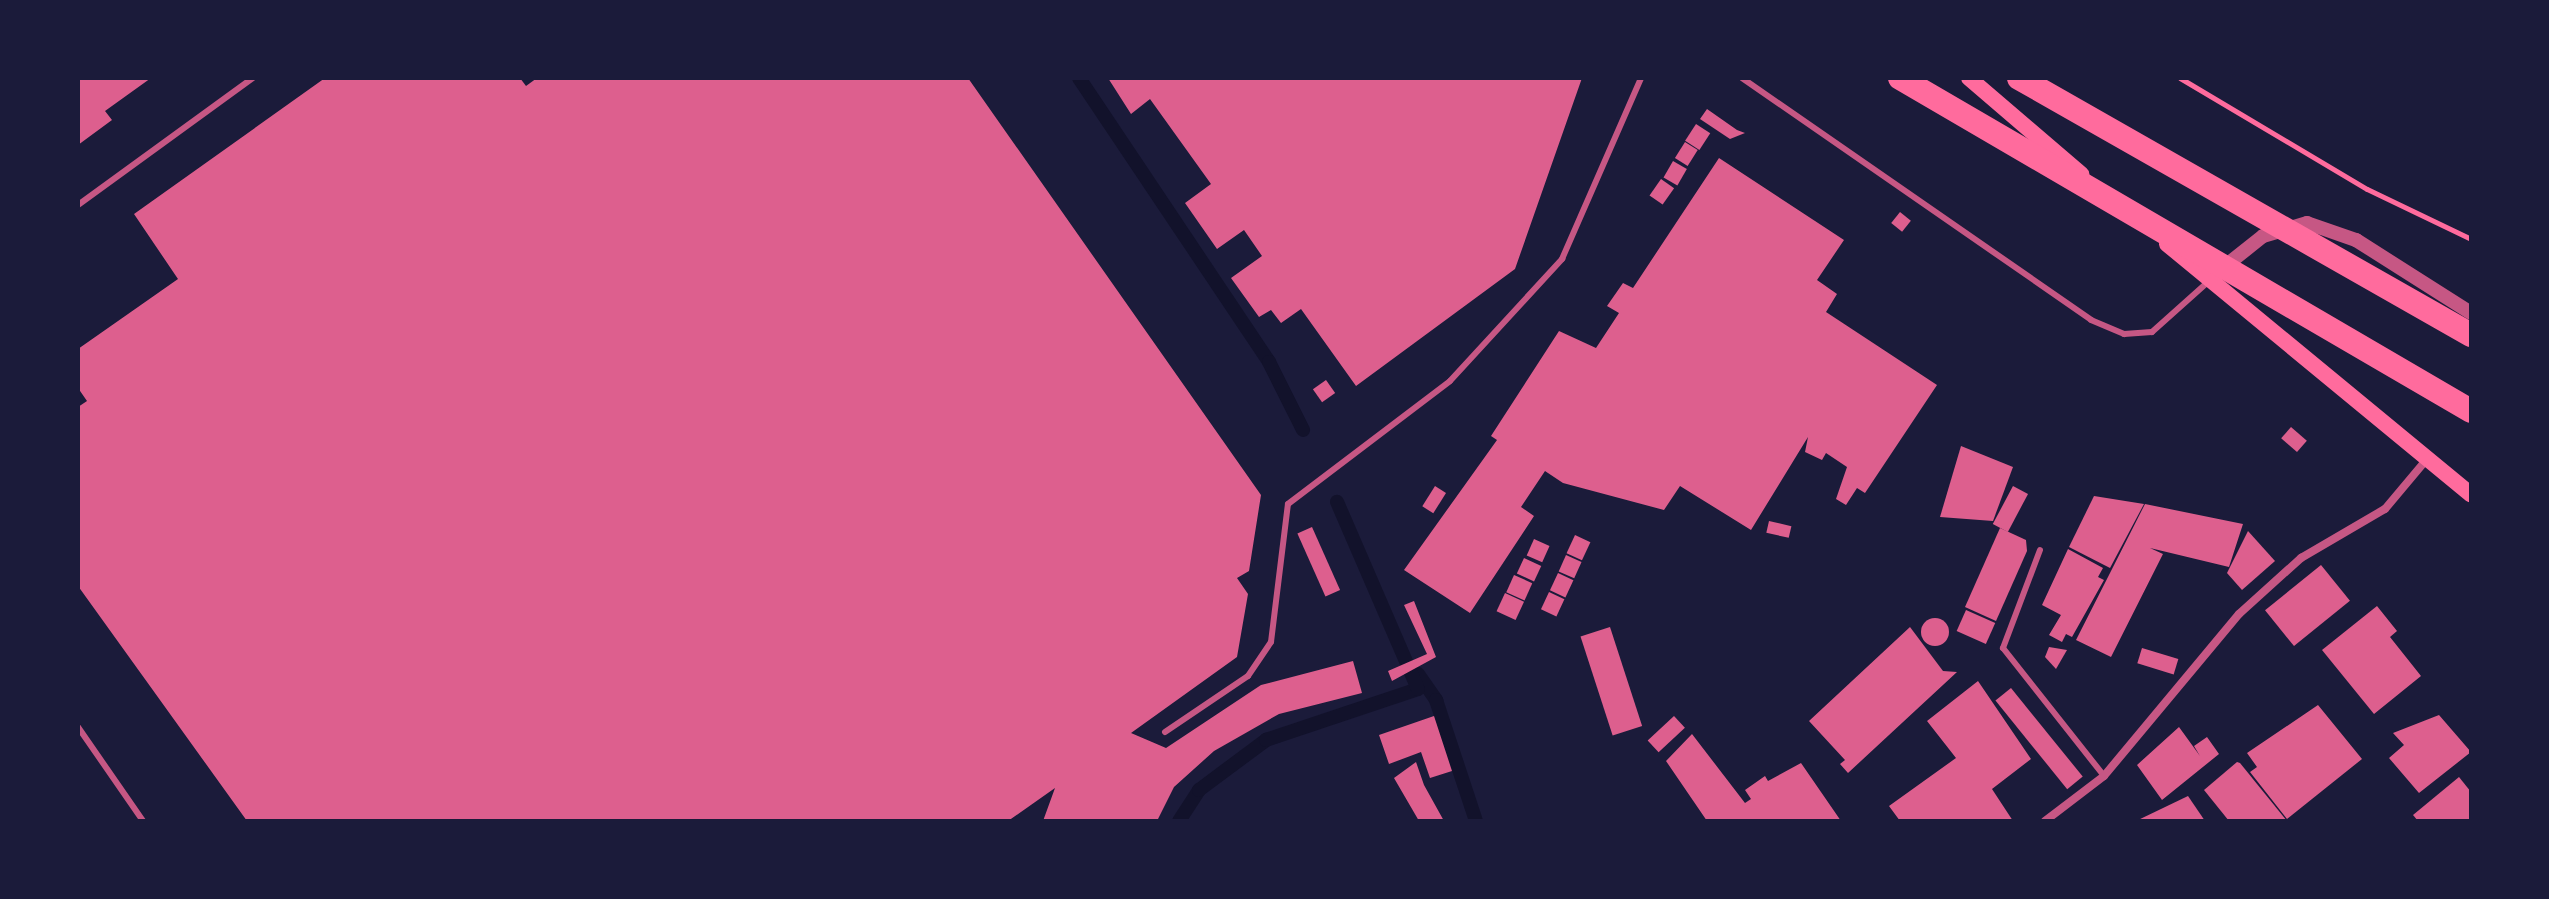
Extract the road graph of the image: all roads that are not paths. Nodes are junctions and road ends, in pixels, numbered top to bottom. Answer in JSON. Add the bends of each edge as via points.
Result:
{"nodes":[{"id":1,"x":253,"y":78,"type":"edge"},
{"id":2,"x":1641,"y":78,"type":"edge"},
{"id":3,"x":1742,"y":78,"type":"edge"},
{"id":4,"x":1900,"y":78,"type":"edge"},
{"id":5,"x":1969,"y":78,"type":"edge"},
{"id":6,"x":2019,"y":78,"type":"edge"},
{"id":7,"x":78,"y":205,"type":"edge"},
{"id":8,"x":2210,"y":280,"type":"junction"},
{"id":9,"x":2471,"y":313,"type":"edge"},
{"id":10,"x":2471,"y":335,"type":"edge"},
{"id":11,"x":2471,"y":411,"type":"edge"},
{"id":12,"x":2428,"y":458,"type":"junction"},
{"id":13,"x":2471,"y":495,"type":"edge"},
{"id":14,"x":2040,"y":550,"type":"dead end"},
{"id":15,"x":78,"y":727,"type":"edge"},
{"id":16,"x":1165,"y":732,"type":"dead end"},
{"id":17,"x":2104,"y":776,"type":"junction"},
{"id":18,"x":143,"y":821,"type":"edge"},
{"id":19,"x":2045,"y":821,"type":"edge"}],
"edges":[{"from":1,"to":7,"type":"lane"},
{"from":2,"to":16,"type":"lane","via":[[1562,259],[1450,381],[1288,504],[1271,642],[1248,676]]},
{"from":3,"to":8,"type":"lane","via":[[2113,330],[2152,332]]},
{"from":4,"to":11,"type":"highway"},
{"from":5,"to":8,"type":"main road"},
{"from":6,"to":10,"type":"highway"},
{"from":8,"to":9,"type":"street","via":[[2263,236],[2307,223],[2356,240]]},
{"from":8,"to":12,"type":"main road"},
{"from":12,"to":13,"type":"main road"},
{"from":12,"to":17,"type":"street","via":[[2385,509],[2301,558],[2239,614]]},
{"from":14,"to":17,"type":"lane","via":[[2003,648]]},
{"from":15,"to":18,"type":"lane"},
{"from":17,"to":19,"type":"street"}]}
